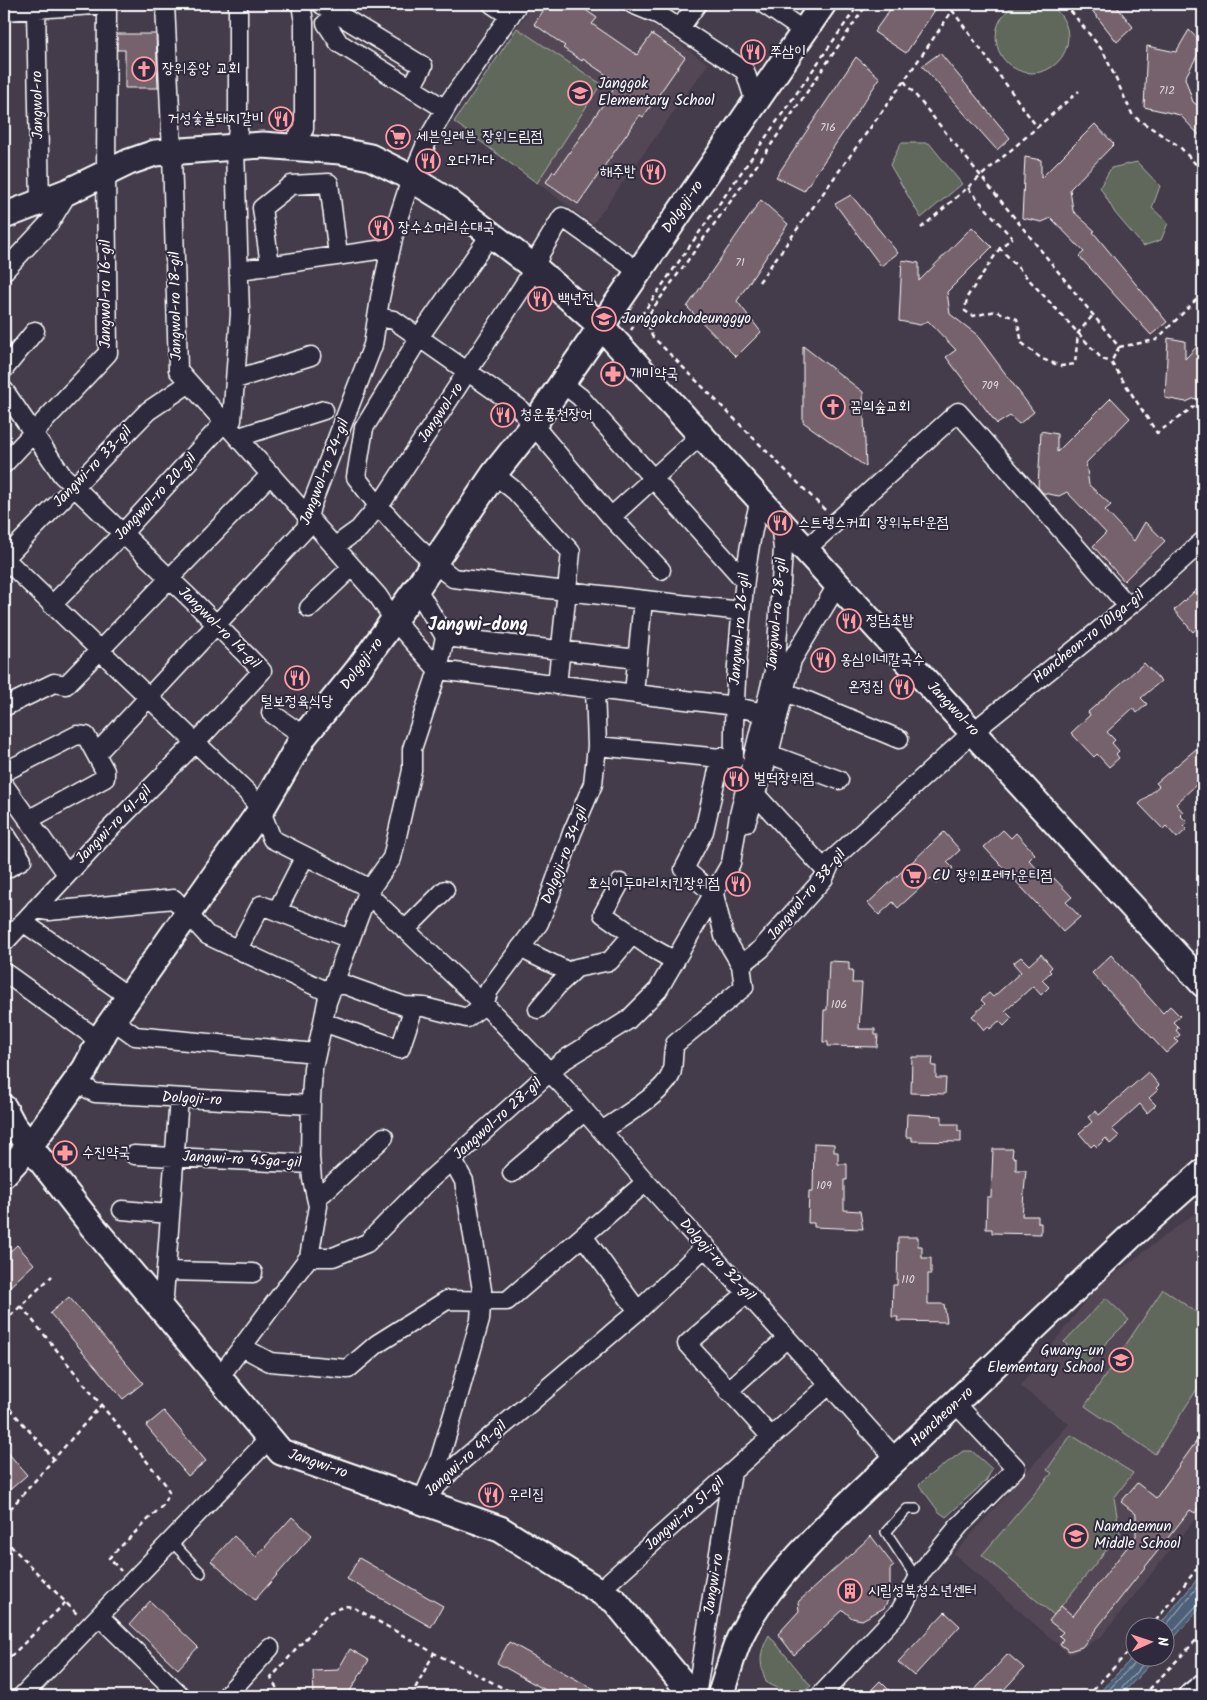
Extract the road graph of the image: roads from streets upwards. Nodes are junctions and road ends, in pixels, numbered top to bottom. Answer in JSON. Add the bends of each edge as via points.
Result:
{"nodes":[{"id":1,"x":108,"y":4,"type":"edge"},
{"id":2,"x":166,"y":4,"type":"edge"},
{"id":3,"x":238,"y":4,"type":"edge"},
{"id":4,"x":301,"y":4,"type":"edge"},
{"id":5,"x":321,"y":4,"type":"edge"},
{"id":6,"x":492,"y":4,"type":"edge"},
{"id":7,"x":632,"y":4,"type":"edge"},
{"id":8,"x":696,"y":4,"type":"edge"},
{"id":9,"x":764,"y":4,"type":"edge"},
{"id":10,"x":823,"y":4,"type":"edge"},
{"id":11,"x":66,"y":5,"type":"edge"},
{"id":12,"x":36,"y":9,"type":"junction"},
{"id":13,"x":514,"y":10,"type":"edge"},
{"id":14,"x":4,"y":11,"type":"edge"},
{"id":15,"x":326,"y":23,"type":"dead end"},
{"id":16,"x":680,"y":28,"type":"junction"},
{"id":17,"x":804,"y":31,"type":"junction"},
{"id":18,"x":412,"y":88,"type":"junction"},
{"id":19,"x":755,"y":102,"type":"junction"},
{"id":20,"x":445,"y":109,"type":"junction"},
{"id":21,"x":290,"y":147,"type":"junction"},
{"id":22,"x":235,"y":148,"type":"junction"},
{"id":23,"x":172,"y":152,"type":"junction"},
{"id":24,"x":106,"y":173,"type":"junction"},
{"id":25,"x":411,"y":179,"type":"junction"},
{"id":26,"x":68,"y":191,"type":"junction"},
{"id":27,"x":40,"y":202,"type":"junction"},
{"id":28,"x":4,"y":216,"type":"edge"},
{"id":29,"x":491,"y":234,"type":"junction"},
{"id":30,"x":391,"y":248,"type":"junction"},
{"id":31,"x":338,"y":255,"type":"junction"},
{"id":32,"x":270,"y":265,"type":"junction"},
{"id":33,"x":535,"y":268,"type":"junction"},
{"id":34,"x":240,"y":270,"type":"junction"},
{"id":35,"x":4,"y":271,"type":"edge"},
{"id":36,"x":639,"y":272,"type":"junction"},
{"id":37,"x":377,"y":317,"type":"junction"},
{"id":38,"x":601,"y":326,"type":"junction"},
{"id":39,"x":35,"y":331,"type":"dead end"},
{"id":40,"x":419,"y":339,"type":"junction"},
{"id":41,"x":312,"y":356,"type":"dead end"},
{"id":42,"x":4,"y":369,"type":"edge"},
{"id":43,"x":468,"y":373,"type":"junction"},
{"id":44,"x":236,"y":379,"type":"junction"},
{"id":45,"x":562,"y":383,"type":"junction"},
{"id":46,"x":188,"y":384,"type":"junction"},
{"id":47,"x":4,"y":390,"type":"edge"},
{"id":48,"x":324,"y":410,"type":"dead end"},
{"id":49,"x":346,"y":418,"type":"junction"},
{"id":50,"x":227,"y":424,"type":"junction"},
{"id":51,"x":532,"y":425,"type":"junction"},
{"id":52,"x":364,"y":428,"type":"junction"},
{"id":53,"x":33,"y":432,"type":"junction"},
{"id":54,"x":701,"y":435,"type":"junction"},
{"id":55,"x":239,"y":437,"type":"junction"},
{"id":56,"x":4,"y":464,"type":"edge"},
{"id":57,"x":271,"y":474,"type":"junction"},
{"id":58,"x":494,"y":474,"type":"junction"},
{"id":59,"x":652,"y":478,"type":"junction"},
{"id":60,"x":74,"y":488,"type":"junction"},
{"id":61,"x":760,"y":500,"type":"junction"},
{"id":62,"x":378,"y":506,"type":"junction"},
{"id":63,"x":611,"y":516,"type":"junction"},
{"id":64,"x":308,"y":517,"type":"junction"},
{"id":65,"x":780,"y":522,"type":"junction"},
{"id":66,"x":122,"y":534,"type":"junction"},
{"id":67,"x":1203,"y":541,"type":"edge"},
{"id":68,"x":334,"y":548,"type":"junction"},
{"id":69,"x":806,"y":549,"type":"junction"},
{"id":70,"x":4,"y":558,"type":"edge"},
{"id":71,"x":434,"y":563,"type":"junction"},
{"id":72,"x":352,"y":567,"type":"junction"},
{"id":73,"x":661,"y":570,"type":"dead end"},
{"id":74,"x":169,"y":578,"type":"junction"},
{"id":75,"x":744,"y":580,"type":"junction"},
{"id":76,"x":838,"y":584,"type":"junction"},
{"id":77,"x":416,"y":589,"type":"junction"},
{"id":78,"x":566,"y":591,"type":"junction"},
{"id":79,"x":643,"y":600,"type":"junction"},
{"id":80,"x":52,"y":606,"type":"junction"},
{"id":81,"x":1128,"y":606,"type":"junction"},
{"id":82,"x":309,"y":608,"type":"dead end"},
{"id":83,"x":741,"y":611,"type":"junction"},
{"id":84,"x":394,"y":620,"type":"junction"},
{"id":85,"x":216,"y":624,"type":"junction"},
{"id":86,"x":445,"y":637,"type":"junction"},
{"id":87,"x":100,"y":651,"type":"junction"},
{"id":88,"x":560,"y":651,"type":"junction"},
{"id":89,"x":637,"y":659,"type":"junction"},
{"id":90,"x":438,"y":670,"type":"junction"},
{"id":91,"x":557,"y":685,"type":"junction"},
{"id":92,"x":595,"y":689,"type":"junction"},
{"id":93,"x":786,"y":692,"type":"junction"},
{"id":94,"x":634,"y":693,"type":"junction"},
{"id":95,"x":148,"y":698,"type":"junction"},
{"id":96,"x":733,"y":706,"type":"junction"},
{"id":97,"x":4,"y":707,"type":"edge"},
{"id":98,"x":764,"y":712,"type":"junction"},
{"id":99,"x":271,"y":713,"type":"dead end"},
{"id":100,"x":974,"y":731,"type":"junction"},
{"id":101,"x":304,"y":736,"type":"junction"},
{"id":102,"x":900,"y":739,"type":"dead end"},
{"id":103,"x":194,"y":743,"type":"junction"},
{"id":104,"x":597,"y":746,"type":"junction"},
{"id":105,"x":96,"y":754,"type":"junction"},
{"id":106,"x":769,"y":754,"type":"junction"},
{"id":107,"x":736,"y":760,"type":"junction"},
{"id":108,"x":4,"y":772,"type":"edge"},
{"id":109,"x":839,"y":780,"type":"dead end"},
{"id":110,"x":4,"y":785,"type":"edge"},
{"id":111,"x":757,"y":796,"type":"junction"},
{"id":112,"x":260,"y":811,"type":"junction"},
{"id":113,"x":28,"y":820,"type":"junction"},
{"id":114,"x":4,"y":832,"type":"edge"},
{"id":115,"x":306,"y":856,"type":"junction"},
{"id":116,"x":731,"y":863,"type":"junction"},
{"id":117,"x":4,"y":870,"type":"edge"},
{"id":118,"x":826,"y":871,"type":"junction"},
{"id":119,"x":67,"y":874,"type":"junction"},
{"id":120,"x":620,"y":883,"type":"dead end"},
{"id":121,"x":445,"y":890,"type":"dead end"},
{"id":122,"x":368,"y":892,"type":"junction"},
{"id":123,"x":714,"y":894,"type":"junction"},
{"id":124,"x":35,"y":908,"type":"junction"},
{"id":125,"x":269,"y":908,"type":"junction"},
{"id":126,"x":188,"y":912,"type":"junction"},
{"id":127,"x":23,"y":922,"type":"junction"},
{"id":128,"x":405,"y":930,"type":"junction"},
{"id":129,"x":6,"y":935,"type":"edge"},
{"id":130,"x":632,"y":935,"type":"junction"},
{"id":131,"x":350,"y":939,"type":"junction"},
{"id":132,"x":520,"y":948,"type":"junction"},
{"id":133,"x":238,"y":949,"type":"junction"},
{"id":134,"x":675,"y":961,"type":"junction"},
{"id":135,"x":741,"y":965,"type":"junction"},
{"id":136,"x":4,"y":972,"type":"edge"},
{"id":137,"x":571,"y":973,"type":"junction"},
{"id":138,"x":1203,"y":984,"type":"edge"},
{"id":139,"x":333,"y":987,"type":"junction"},
{"id":140,"x":130,"y":997,"type":"junction"},
{"id":141,"x":484,"y":1005,"type":"junction"},
{"id":142,"x":414,"y":1006,"type":"junction"},
{"id":143,"x":538,"y":1009,"type":"dead end"},
{"id":144,"x":323,"y":1022,"type":"junction"},
{"id":145,"x":106,"y":1030,"type":"junction"},
{"id":146,"x":316,"y":1053,"type":"junction"},
{"id":147,"x":549,"y":1073,"type":"junction"},
{"id":148,"x":76,"y":1082,"type":"junction"},
{"id":149,"x":179,"y":1098,"type":"junction"},
{"id":150,"x":311,"y":1105,"type":"junction"},
{"id":151,"x":4,"y":1108,"type":"edge"},
{"id":152,"x":585,"y":1111,"type":"junction"},
{"id":153,"x":602,"y":1131,"type":"junction"},
{"id":154,"x":384,"y":1137,"type":"dead end"},
{"id":155,"x":30,"y":1146,"type":"junction"},
{"id":156,"x":134,"y":1154,"type":"dead end"},
{"id":157,"x":174,"y":1157,"type":"junction"},
{"id":158,"x":452,"y":1159,"type":"junction"},
{"id":159,"x":310,"y":1164,"type":"junction"},
{"id":160,"x":1203,"y":1172,"type":"edge"},
{"id":161,"x":512,"y":1173,"type":"dead end"},
{"id":162,"x":4,"y":1174,"type":"edge"},
{"id":163,"x":646,"y":1182,"type":"junction"},
{"id":164,"x":316,"y":1196,"type":"junction"},
{"id":165,"x":122,"y":1210,"type":"dead end"},
{"id":166,"x":170,"y":1214,"type":"junction"},
{"id":167,"x":583,"y":1236,"type":"junction"},
{"id":168,"x":706,"y":1246,"type":"junction"},
{"id":169,"x":310,"y":1257,"type":"junction"},
{"id":170,"x":166,"y":1271,"type":"junction"},
{"id":171,"x":253,"y":1273,"type":"dead end"},
{"id":172,"x":747,"y":1293,"type":"junction"},
{"id":173,"x":481,"y":1302,"type":"junction"},
{"id":174,"x":159,"y":1307,"type":"junction"},
{"id":175,"x":638,"y":1311,"type":"junction"},
{"id":176,"x":787,"y":1338,"type":"junction"},
{"id":177,"x":244,"y":1348,"type":"junction"},
{"id":178,"x":218,"y":1379,"type":"junction"},
{"id":179,"x":829,"y":1385,"type":"junction"},
{"id":180,"x":728,"y":1391,"type":"junction"},
{"id":181,"x":956,"y":1404,"type":"junction"},
{"id":182,"x":771,"y":1437,"type":"junction"},
{"id":183,"x":270,"y":1438,"type":"junction"},
{"id":184,"x":896,"y":1459,"type":"junction"},
{"id":185,"x":732,"y":1472,"type":"junction"},
{"id":186,"x":423,"y":1500,"type":"junction"},
{"id":187,"x":599,"y":1591,"type":"junction"},
{"id":188,"x":94,"y":1621,"type":"junction"},
{"id":189,"x":270,"y":1648,"type":"dead end"},
{"id":190,"x":1203,"y":1687,"type":"edge"},
{"id":191,"x":22,"y":1696,"type":"edge"},
{"id":192,"x":181,"y":1696,"type":"edge"},
{"id":193,"x":226,"y":1696,"type":"edge"},
{"id":194,"x":694,"y":1696,"type":"edge"},
{"id":195,"x":720,"y":1696,"type":"edge"},
{"id":196,"x":820,"y":1696,"type":"edge"},
{"id":197,"x":1192,"y":1696,"type":"edge"}],
"edges":[{"from":1,"to":11,"type":"street"},
{"from":1,"to":24,"type":"street"},
{"from":2,"to":23,"type":"street","name":"Jangwol-ro 18-gil"},
{"from":3,"to":22,"type":"street","via":[[238,130]]},
{"from":4,"to":21,"type":"street","via":[[304,22],[304,129]]},
{"from":5,"to":18,"type":"street","via":[[423,66]]},
{"from":6,"to":13,"type":"street"},
{"from":7,"to":16,"type":"street"},
{"from":8,"to":16,"type":"street"},
{"from":9,"to":17,"type":"street"},
{"from":10,"to":17,"type":"street","name":"Dolgoji-ro"},
{"from":11,"to":12,"type":"street"},
{"from":12,"to":14,"type":"street"},
{"from":12,"to":27,"type":"street","name":"Jangwol-ro"},
{"from":13,"to":20,"type":"street","name":"Jangwol-ro 24-gil"},
{"from":15,"to":18,"type":"street","via":[[339,43]]},
{"from":16,"to":19,"type":"street","via":[[745,71]]},
{"from":17,"to":19,"type":"street","name":"Dolgoji-ro"},
{"from":18,"to":20,"type":"street"},
{"from":19,"to":36,"type":"street","name":"Dolgoji-ro"},
{"from":20,"to":25,"type":"street","name":"Jangwol-ro 24-gil"},
{"from":21,"to":22,"type":"street","name":"Jangwol-ro"},
{"from":21,"to":25,"type":"street","name":"Jangwol-ro","via":[[370,157]]},
{"from":22,"to":23,"type":"street","name":"Jangwol-ro"},
{"from":22,"to":34,"type":"street"},
{"from":23,"to":24,"type":"street","name":"Jangwol-ro","via":[[155,153]]},
{"from":23,"to":46,"type":"street","name":"Jangwol-ro 18-gil","via":[[178,370]]},
{"from":24,"to":26,"type":"street","name":"Jangwol-ro"},
{"from":24,"to":53,"type":"street","name":"Jangwol-ro 16-gil","via":[[108,353]]},
{"from":25,"to":29,"type":"street","name":"Jangwol-ro","via":[[446,200]]},
{"from":25,"to":30,"type":"street","name":"Jangwol-ro 24-gil"},
{"from":26,"to":27,"type":"street","name":"Jangwol-ro"},
{"from":26,"to":35,"type":"street","via":[[50,222]]},
{"from":27,"to":28,"type":"street","name":"Jangwol-ro"},
{"from":29,"to":33,"type":"street","name":"Jangwol-ro"},
{"from":29,"to":40,"type":"street"},
{"from":30,"to":31,"type":"street"},
{"from":30,"to":37,"type":"street","name":"Jangwol-ro 24-gil"},
{"from":31,"to":32,"type":"street"},
{"from":31,"to":32,"type":"street","via":[[328,183],[291,185],[262,208]]},
{"from":32,"to":34,"type":"street"},
{"from":33,"to":36,"type":"street","via":[[562,217]]},
{"from":33,"to":38,"type":"street","name":"Jangwol-ro"},
{"from":33,"to":43,"type":"street","name":"Jangwol-ro"},
{"from":34,"to":44,"type":"street"},
{"from":36,"to":38,"type":"street","name":"Dolgoji-ro"},
{"from":37,"to":40,"type":"street","via":[[394,320]]},
{"from":37,"to":49,"type":"street","name":"Jangwol-ro 24-gil","via":[[373,345]]},
{"from":38,"to":45,"type":"street","name":"Dolgoji-ro"},
{"from":38,"to":54,"type":"street","name":"Jangwol-ro"},
{"from":39,"to":42,"type":"street"},
{"from":40,"to":43,"type":"street"},
{"from":40,"to":52,"type":"street"},
{"from":41,"to":44,"type":"street"},
{"from":43,"to":51,"type":"street","via":[[518,407]]},
{"from":43,"to":62,"type":"street","name":"Jangwol-ro"},
{"from":44,"to":50,"type":"street","via":[[232,420]]},
{"from":45,"to":51,"type":"street","name":"Dolgoji-ro"},
{"from":45,"to":59,"type":"street","via":[[580,396]]},
{"from":46,"to":50,"type":"street","name":"Jangwol-ro 18-gil"},
{"from":46,"to":60,"type":"street","name":"Jangwi-ro 33-gil","via":[[148,411]]},
{"from":47,"to":53,"type":"street","name":"Jangwol-ro 14-gil"},
{"from":48,"to":55,"type":"street"},
{"from":49,"to":52,"type":"street"},
{"from":49,"to":64,"type":"street","name":"Jangwol-ro 24-gil"},
{"from":50,"to":55,"type":"street","name":"Jangwol-ro 18-gil"},
{"from":50,"to":66,"type":"street","name":"Jangwol-ro 20-gil","via":[[218,429]]},
{"from":51,"to":58,"type":"street","name":"Dolgoji-ro"},
{"from":51,"to":63,"type":"street"},
{"from":52,"to":62,"type":"street","via":[[356,477]]},
{"from":53,"to":56,"type":"street","name":"Jangwol-ro 16-gil"},
{"from":53,"to":60,"type":"street","name":"Jangwol-ro 14-gil"},
{"from":54,"to":59,"type":"street"},
{"from":54,"to":61,"type":"street","name":"Jangwol-ro"},
{"from":55,"to":57,"type":"street","name":"Jangwol-ro 18-gil"},
{"from":57,"to":64,"type":"street","name":"Jangwol-ro 18-gil"},
{"from":57,"to":74,"type":"street","name":"Jangwol-ro 14-gil"},
{"from":58,"to":71,"type":"street","name":"Dolgoji-ro"},
{"from":58,"to":78,"type":"street","via":[[515,491],[571,552]]},
{"from":59,"to":63,"type":"street"},
{"from":59,"to":75,"type":"street"},
{"from":60,"to":66,"type":"street","name":"Jangwol-ro 14-gil"},
{"from":60,"to":70,"type":"street","name":"Jangwi-ro 33-gil"},
{"from":61,"to":65,"type":"street","name":"Jangwol-ro"},
{"from":61,"to":75,"type":"street","name":"Jangwol-ro 26-gil","via":[[749,539]]},
{"from":62,"to":68,"type":"street","name":"Jangwol-ro","via":[[359,529]]},
{"from":62,"to":71,"type":"street","via":[[393,525]]},
{"from":63,"to":73,"type":"street"},
{"from":64,"to":68,"type":"street","name":"Jangwol-ro 18-gil"},
{"from":64,"to":85,"type":"street","name":"Jangwol-ro 24-gil","via":[[306,528]]},
{"from":65,"to":69,"type":"street","name":"Jangwol-ro"},
{"from":65,"to":98,"type":"street","name":"Jangwol-ro 28-gil","via":[[783,549],[776,663]]},
{"from":66,"to":74,"type":"street","name":"Jangwol-ro 14-gil"},
{"from":66,"to":80,"type":"street","name":"Jangwol-ro 20-gil"},
{"from":67,"to":81,"type":"street","name":"Hancheon-ro 101ga-gil"},
{"from":68,"to":72,"type":"street","name":"Jangwol-ro 18-gil"},
{"from":69,"to":76,"type":"street","name":"Jangwol-ro"},
{"from":69,"to":81,"type":"street","via":[[958,412]]},
{"from":70,"to":80,"type":"street","name":"Jangwi-ro 33-gil"},
{"from":71,"to":77,"type":"street","name":"Dolgoji-ro"},
{"from":71,"to":78,"type":"street","via":[[453,578]]},
{"from":72,"to":82,"type":"street"},
{"from":72,"to":84,"type":"street","name":"Jangwol-ro 18-gil"},
{"from":74,"to":85,"type":"street","name":"Jangwol-ro 14-gil"},
{"from":74,"to":87,"type":"street"},
{"from":75,"to":83,"type":"street","name":"Jangwol-ro 26-gil"},
{"from":76,"to":93,"type":"street","via":[[792,660]]},
{"from":76,"to":100,"type":"street","name":"Jangwol-ro"},
{"from":77,"to":84,"type":"street","name":"Dolgoji-ro"},
{"from":77,"to":86,"type":"street"},
{"from":78,"to":79,"type":"street"},
{"from":78,"to":88,"type":"street"},
{"from":79,"to":83,"type":"street"},
{"from":79,"to":89,"type":"street"},
{"from":80,"to":87,"type":"street","name":"Jangwi-ro 33-gil"},
{"from":81,"to":100,"type":"street","name":"Hancheon-ro 101ga-gil"},
{"from":83,"to":96,"type":"street","name":"Jangwol-ro 26-gil"},
{"from":84,"to":90,"type":"street"},
{"from":84,"to":101,"type":"street","name":"Dolgoji-ro"},
{"from":85,"to":95,"type":"street","name":"Jangwol-ro 24-gil"},
{"from":85,"to":103,"type":"street","name":"Jangwol-ro 14-gil","via":[[262,671]]},
{"from":86,"to":88,"type":"street"},
{"from":86,"to":90,"type":"street"},
{"from":87,"to":95,"type":"street","name":"Jangwi-ro 33-gil"},
{"from":87,"to":97,"type":"street","via":[[66,685],[54,682]]},
{"from":88,"to":89,"type":"street"},
{"from":88,"to":91,"type":"street"},
{"from":89,"to":94,"type":"street"},
{"from":90,"to":91,"type":"street"},
{"from":90,"to":122,"type":"street","via":[[412,749],[412,770],[392,858]]},
{"from":91,"to":92,"type":"street"},
{"from":92,"to":94,"type":"street"},
{"from":92,"to":104,"type":"street","name":"Dolgoji-ro 34-gil"},
{"from":93,"to":102,"type":"street"},
{"from":93,"to":106,"type":"street"},
{"from":94,"to":96,"type":"street"},
{"from":95,"to":103,"type":"street","name":"Jangwi-ro 33-gil"},
{"from":95,"to":105,"type":"street","name":"Jangwol-ro 24-gil"},
{"from":96,"to":98,"type":"street"},
{"from":96,"to":107,"type":"street","name":"Jangwol-ro 26-gil"},
{"from":98,"to":107,"type":"street","name":"Jangwol-ro 28-gil"},
{"from":99,"to":101,"type":"street"},
{"from":100,"to":118,"type":"street","name":"Jangwol-ro 38-gil","via":[[832,860]]},
{"from":100,"to":138,"type":"street","name":"Jangwol-ro"},
{"from":101,"to":112,"type":"street","name":"Dolgoji-ro"},
{"from":103,"to":112,"type":"street","name":"Jangwi-ro 33-gil","via":[[248,793]]},
{"from":103,"to":119,"type":"street","name":"Jangwi-ro 41-gil"},
{"from":104,"to":107,"type":"street"},
{"from":104,"to":132,"type":"street","name":"Dolgoji-ro 34-gil","via":[[593,784],[539,923]]},
{"from":105,"to":108,"type":"street","via":[[86,736],[77,735]]},
{"from":105,"to":113,"type":"street","via":[[105,778]]},
{"from":106,"to":109,"type":"street"},
{"from":106,"to":111,"type":"street"},
{"from":107,"to":116,"type":"street","name":"Jangwol-ro 28-gil","via":[[738,815]]},
{"from":107,"to":123,"type":"street","name":"Jangwol-ro 26-gil","via":[[684,869]]},
{"from":110,"to":113,"type":"street"},
{"from":111,"to":116,"type":"street"},
{"from":111,"to":118,"type":"street"},
{"from":112,"to":115,"type":"street","name":"Dolgoji-ro 32-gil","via":[[272,839]]},
{"from":112,"to":126,"type":"street","name":"Dolgoji-ro"},
{"from":113,"to":119,"type":"street"},
{"from":114,"to":117,"type":"street","via":[[22,860]]},
{"from":115,"to":122,"type":"street","name":"Dolgoji-ro 32-gil","via":[[363,885]]},
{"from":115,"to":125,"type":"street"},
{"from":116,"to":123,"type":"street","name":"Jangwol-ro 28-gil"},
{"from":118,"to":135,"type":"street","name":"Jangwol-ro 38-gil","via":[[824,878],[761,949]]},
{"from":119,"to":124,"type":"street","name":"Jangwi-ro 41-gil"},
{"from":120,"to":130,"type":"street","via":[[603,914]]},
{"from":121,"to":128,"type":"street"},
{"from":122,"to":128,"type":"street","name":"Dolgoji-ro 32-gil"},
{"from":122,"to":131,"type":"street","name":"Jangwi-ro 45ga-gil"},
{"from":123,"to":134,"type":"street","name":"Jangwol-ro 28-gil"},
{"from":123,"to":135,"type":"street","via":[[724,936]]},
{"from":124,"to":126,"type":"street","via":[[49,911],[174,900]]},
{"from":124,"to":127,"type":"street","name":"Jangwi-ro 41-gil"},
{"from":125,"to":131,"type":"street"},
{"from":125,"to":133,"type":"street"},
{"from":126,"to":133,"type":"street","via":[[208,934]]},
{"from":126,"to":140,"type":"street","name":"Dolgoji-ro"},
{"from":127,"to":129,"type":"street","name":"Jangwi-ro 41-gil"},
{"from":127,"to":140,"type":"street"},
{"from":128,"to":141,"type":"street","name":"Dolgoji-ro 32-gil"},
{"from":130,"to":134,"type":"street"},
{"from":130,"to":137,"type":"street","via":[[610,961],[576,968]]},
{"from":131,"to":139,"type":"street","name":"Jangwi-ro 45ga-gil"},
{"from":132,"to":137,"type":"street"},
{"from":132,"to":141,"type":"street","name":"Dolgoji-ro 34-gil","via":[[488,990]]},
{"from":133,"to":139,"type":"street","via":[[324,990]]},
{"from":134,"to":147,"type":"street","name":"Jangwol-ro 28-gil","via":[[658,990],[628,1020]]},
{"from":135,"to":153,"type":"street","via":[[744,987],[675,1044],[671,1073],[664,1086]]},
{"from":136,"to":145,"type":"street"},
{"from":137,"to":143,"type":"street"},
{"from":139,"to":142,"type":"street","via":[[343,984],[404,1006]]},
{"from":139,"to":144,"type":"street","name":"Jangwi-ro 45ga-gil"},
{"from":140,"to":145,"type":"street","name":"Dolgoji-ro"},
{"from":141,"to":142,"type":"street","via":[[467,1018]]},
{"from":141,"to":147,"type":"street","name":"Dolgoji-ro 32-gil"},
{"from":142,"to":144,"type":"street","via":[[400,1049]]},
{"from":144,"to":146,"type":"street","name":"Jangwi-ro 45ga-gil"},
{"from":145,"to":146,"type":"street","via":[[136,1036]]},
{"from":145,"to":148,"type":"street","name":"Dolgoji-ro"},
{"from":146,"to":150,"type":"street","name":"Jangwi-ro 45ga-gil"},
{"from":147,"to":152,"type":"street","name":"Dolgoji-ro 32-gil"},
{"from":147,"to":158,"type":"street","name":"Jangwol-ro 28-gil"},
{"from":148,"to":149,"type":"street","name":"Dolgoji-ro","via":[[95,1093]]},
{"from":148,"to":155,"type":"street","name":"Dolgoji-ro"},
{"from":149,"to":150,"type":"street","name":"Dolgoji-ro"},
{"from":149,"to":157,"type":"street"},
{"from":150,"to":159,"type":"street","name":"Jangwi-ro 45ga-gil"},
{"from":151,"to":155,"type":"street","name":"Jangwi-ro"},
{"from":152,"to":153,"type":"street","name":"Dolgoji-ro 32-gil"},
{"from":152,"to":161,"type":"street"},
{"from":153,"to":163,"type":"street","name":"Dolgoji-ro 32-gil"},
{"from":154,"to":164,"type":"street"},
{"from":155,"to":162,"type":"street","name":"Dolgoji-ro"},
{"from":155,"to":174,"type":"street","name":"Jangwi-ro"},
{"from":156,"to":157,"type":"street","name":"Jangwi-ro 45ga-gil"},
{"from":157,"to":159,"type":"street","name":"Jangwi-ro 45ga-gil"},
{"from":157,"to":166,"type":"street"},
{"from":158,"to":169,"type":"street","name":"Jangwol-ro 28-gil","via":[[367,1243],[333,1257]]},
{"from":158,"to":173,"type":"street","name":"Jangwi-ro 49-gil","via":[[464,1181],[482,1290]]},
{"from":159,"to":164,"type":"street","name":"Jangwi-ro 45ga-gil"},
{"from":160,"to":181,"type":"street","name":"Hancheon-ro","via":[[1131,1236]]},
{"from":163,"to":167,"type":"street"},
{"from":163,"to":168,"type":"street","name":"Dolgoji-ro 32-gil"},
{"from":164,"to":169,"type":"street","name":"Jangwi-ro 45ga-gil","via":[[318,1206]]},
{"from":165,"to":166,"type":"street"},
{"from":166,"to":170,"type":"street"},
{"from":167,"to":173,"type":"street","via":[[506,1301]]},
{"from":167,"to":175,"type":"street"},
{"from":168,"to":172,"type":"street","name":"Dolgoji-ro 32-gil"},
{"from":168,"to":175,"type":"street","name":"Jangwi-ro 49-gil"},
{"from":169,"to":177,"type":"street"},
{"from":170,"to":171,"type":"street"},
{"from":170,"to":174,"type":"street","via":[[164,1296]]},
{"from":172,"to":176,"type":"street","name":"Dolgoji-ro 32-gil"},
{"from":172,"to":180,"type":"street","via":[[687,1344]]},
{"from":173,"to":177,"type":"street","via":[[447,1300],[377,1344],[348,1369],[270,1362]]},
{"from":173,"to":186,"type":"street","name":"Jangwi-ro 49-gil","via":[[480,1320],[456,1408]]},
{"from":174,"to":178,"type":"street","name":"Jangwi-ro"},
{"from":175,"to":186,"type":"street","name":"Jangwi-ro 49-gil","via":[[457,1465]]},
{"from":176,"to":179,"type":"street","name":"Dolgoji-ro 32-gil"},
{"from":176,"to":180,"type":"street"},
{"from":177,"to":178,"type":"street"},
{"from":178,"to":183,"type":"street","name":"Jangwi-ro"},
{"from":179,"to":182,"type":"street","name":"Jangwi-ro 51-gil"},
{"from":179,"to":184,"type":"street","name":"Dolgoji-ro 32-gil"},
{"from":180,"to":182,"type":"street"},
{"from":181,"to":184,"type":"street","name":"Hancheon-ro"},
{"from":181,"to":196,"type":"street","via":[[1016,1468],[959,1526],[917,1579],[900,1611]]},
{"from":182,"to":185,"type":"street","name":"Jangwi-ro 51-gil"},
{"from":183,"to":186,"type":"street","name":"Jangwi-ro","via":[[281,1452]]},
{"from":183,"to":188,"type":"street"},
{"from":184,"to":195,"type":"street","name":"Hancheon-ro","via":[[842,1510],[763,1599],[741,1635]]},
{"from":185,"to":187,"type":"street","name":"Jangwi-ro 51-gil"},
{"from":185,"to":194,"type":"street","name":"Jangwi-ro"},
{"from":186,"to":187,"type":"street","name":"Jangwi-ro","via":[[500,1529]]},
{"from":187,"to":194,"type":"street","name":"Jangwi-ro","via":[[615,1601]]},
{"from":188,"to":191,"type":"street"},
{"from":188,"to":192,"type":"street"},
{"from":189,"to":193,"type":"street"},
{"from":190,"to":197,"type":"street"}]}
